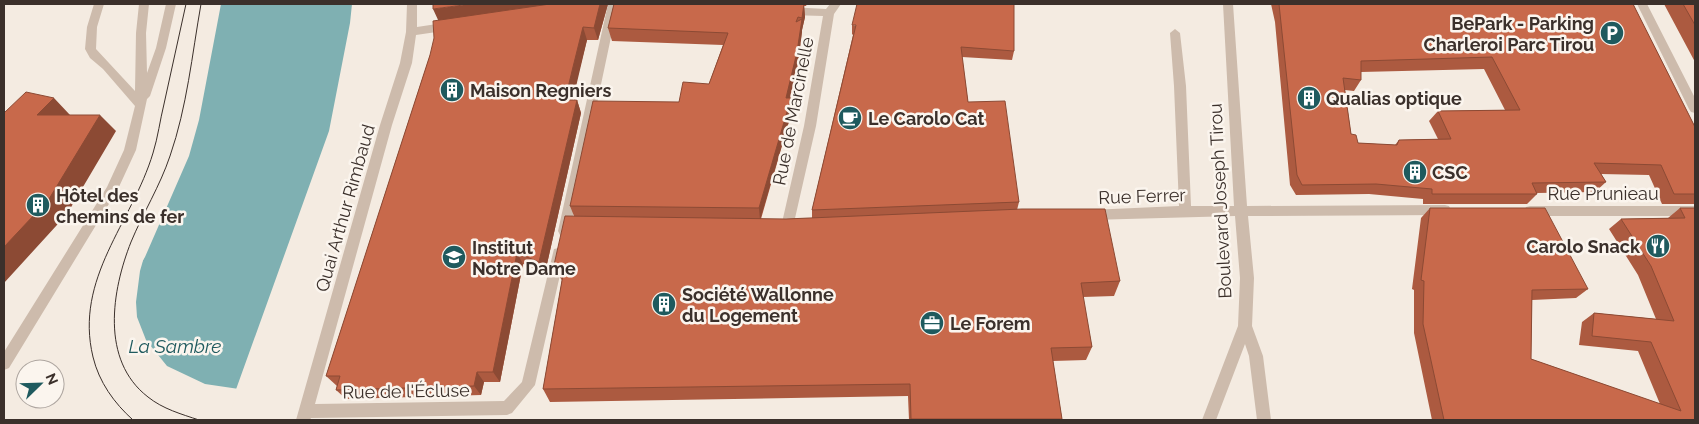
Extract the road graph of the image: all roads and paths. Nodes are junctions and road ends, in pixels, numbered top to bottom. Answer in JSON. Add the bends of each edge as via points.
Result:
{"nodes":[{"id":1,"x":100,"y":4,"type":"edge"},
{"id":2,"x":144,"y":4,"type":"edge"},
{"id":3,"x":171,"y":4,"type":"edge"},
{"id":4,"x":412,"y":4,"type":"edge"},
{"id":5,"x":613,"y":4,"type":"edge"},
{"id":6,"x":1228,"y":4,"type":"edge"},
{"id":7,"x":1642,"y":4,"type":"edge"},
{"id":8,"x":832,"y":8,"type":"edge"},
{"id":9,"x":780,"y":10,"type":"edge"},
{"id":10,"x":460,"y":25,"type":"edge"},
{"id":11,"x":411,"y":32,"type":"junction"},
{"id":12,"x":1175,"y":33,"type":"dead end"},
{"id":13,"x":141,"y":105,"type":"junction"},
{"id":14,"x":1695,"y":109,"type":"edge"},
{"id":15,"x":1459,"y":210,"type":"edge"},
{"id":16,"x":1240,"y":211,"type":"junction"},
{"id":17,"x":1518,"y":211,"type":"edge"},
{"id":18,"x":1695,"y":211,"type":"edge"},
{"id":19,"x":1186,"y":212,"type":"junction"},
{"id":20,"x":1076,"y":216,"type":"edge"},
{"id":21,"x":788,"y":227,"type":"edge"},
{"id":22,"x":1245,"y":326,"type":"junction"},
{"id":23,"x":4,"y":364,"type":"edge"},
{"id":24,"x":305,"y":415,"type":"edge"},
{"id":25,"x":1209,"y":420,"type":"edge"},
{"id":26,"x":1264,"y":420,"type":"edge"}],
"edges":[{"from":1,"to":13,"type":"street","via":[[92,27],[90,49]]},
{"from":2,"to":13,"type":"street"},
{"from":3,"to":13,"type":"street","via":[[161,48]]},
{"from":4,"to":11,"type":"street","name":"Quai Arthur Rimbaud"},
{"from":5,"to":24,"type":"street","name":"Rue de l'Écluse","via":[[570,224],[528,385],[507,408]]},
{"from":6,"to":16,"type":"street","name":"Boulevard Joseph Tirou"},
{"from":7,"to":14,"type":"street"},
{"from":8,"to":9,"type":"street"},
{"from":8,"to":21,"type":"street","name":"Rue de Marcinelle"},
{"from":10,"to":11,"type":"street"},
{"from":11,"to":24,"type":"street","name":"Quai Arthur Rimbaud","via":[[406,63],[383,134]]},
{"from":12,"to":19,"type":"street"},
{"from":13,"to":23,"type":"street","via":[[130,150],[112,189]]},
{"from":15,"to":16,"type":"street"},
{"from":16,"to":19,"type":"street","name":"Rue Ferrer"},
{"from":16,"to":22,"type":"street","name":"Boulevard Joseph Tirou","via":[[1247,278]]},
{"from":17,"to":18,"type":"street","name":"Rue Prunieau"},
{"from":19,"to":20,"type":"street","name":"Rue Ferrer"},
{"from":22,"to":25,"type":"street","name":"Boulevard Joseph Tirou"},
{"from":22,"to":26,"type":"street","via":[[1256,356]]}]}
